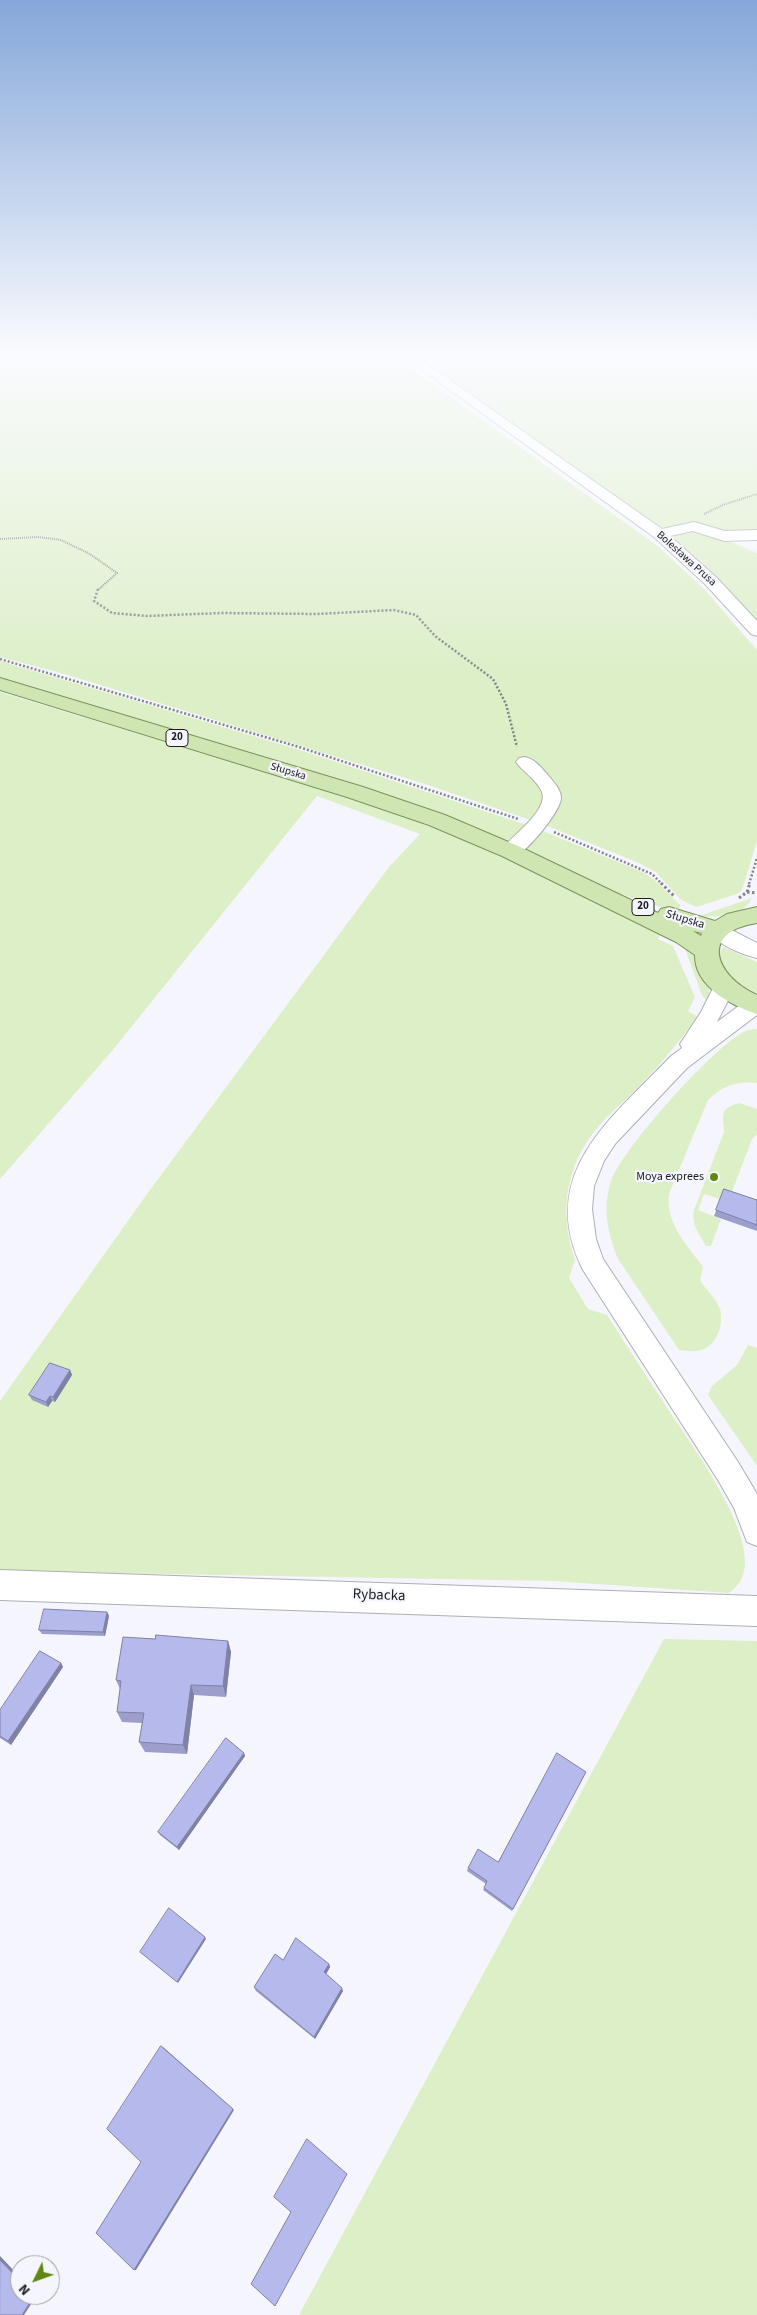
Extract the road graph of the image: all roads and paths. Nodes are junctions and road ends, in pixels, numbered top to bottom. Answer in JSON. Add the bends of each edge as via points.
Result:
{"nodes":[{"id":1,"x":563,"y":465,"type":"edge"},
{"id":2,"x":757,"y":494,"type":"edge"},
{"id":3,"x":694,"y":526,"type":"junction"},
{"id":4,"x":659,"y":534,"type":"junction"},
{"id":5,"x":757,"y":535,"type":"edge"},
{"id":6,"x":724,"y":536,"type":"junction"},
{"id":7,"x":0,"y":539,"type":"edge"},
{"id":8,"x":757,"y":550,"type":"edge"},
{"id":9,"x":757,"y":631,"type":"edge"},
{"id":10,"x":0,"y":659,"type":"edge"},
{"id":11,"x":0,"y":684,"type":"edge"},
{"id":12,"x":525,"y":762,"type":"joint"},
{"id":13,"x":535,"y":825,"type":"junction"},
{"id":14,"x":510,"y":851,"type":"junction"},
{"id":15,"x":757,"y":858,"type":"edge"},
{"id":16,"x":734,"y":900,"type":"dead end"},
{"id":17,"x":679,"y":902,"type":"dead end"},
{"id":18,"x":754,"y":904,"type":"edge"},
{"id":19,"x":712,"y":940,"type":"junction"},
{"id":20,"x":757,"y":951,"type":"edge"},
{"id":21,"x":724,"y":987,"type":"junction"},
{"id":22,"x":756,"y":1005,"type":"edge"},
{"id":23,"x":679,"y":1062,"type":"junction"},
{"id":24,"x":757,"y":1532,"type":"edge"},
{"id":25,"x":0,"y":1585,"type":"edge"},
{"id":26,"x":757,"y":1611,"type":"edge"}],
"edges":[{"from":1,"to":4,"type":"street","name":"Bolesława Prusa"},
{"from":2,"to":3,"type":"path","via":[[706,513],[694,520]]},
{"from":3,"to":4,"type":"street"},
{"from":3,"to":6,"type":"street"},
{"from":4,"to":9,"type":"street","name":"Bolesława Prusa","via":[[711,581]]},
{"from":5,"to":6,"type":"street"},
{"from":6,"to":8,"type":"street"},
{"from":7,"to":12,"type":"path","via":[[60,538],[95,556],[117,573],[99,587],[94,601],[112,613],[147,616],[394,610],[416,615],[435,636],[493,679],[506,704],[512,733]]},
{"from":10,"to":13,"type":"path","via":[[298,747]]},
{"from":11,"to":14,"type":"main road","name":"Słupska","number":"20","via":[[380,800]]},
{"from":12,"to":13,"type":"street","via":[[552,793],[553,800]]},
{"from":13,"to":14,"type":"street"},
{"from":13,"to":17,"type":"path","via":[[652,874]]},
{"from":14,"to":19,"type":"main road","name":"Słupska","number":"20","via":[[684,936]]},
{"from":15,"to":18,"type":"path"},
{"from":16,"to":18,"type":"path"},
{"from":18,"to":19,"type":"main road"},
{"from":19,"to":20,"type":"street","via":[[732,940]]},
{"from":19,"to":21,"type":"main road","via":[[711,969]]},
{"from":21,"to":22,"type":"main road"},
{"from":21,"to":23,"type":"street"},
{"from":22,"to":23,"type":"street"},
{"from":23,"to":24,"type":"street","via":[[594,1156],[581,1191],[581,1224],[588,1252],[599,1275],[728,1471],[746,1502]]},
{"from":25,"to":26,"type":"street","name":"Rybacka"}]}
